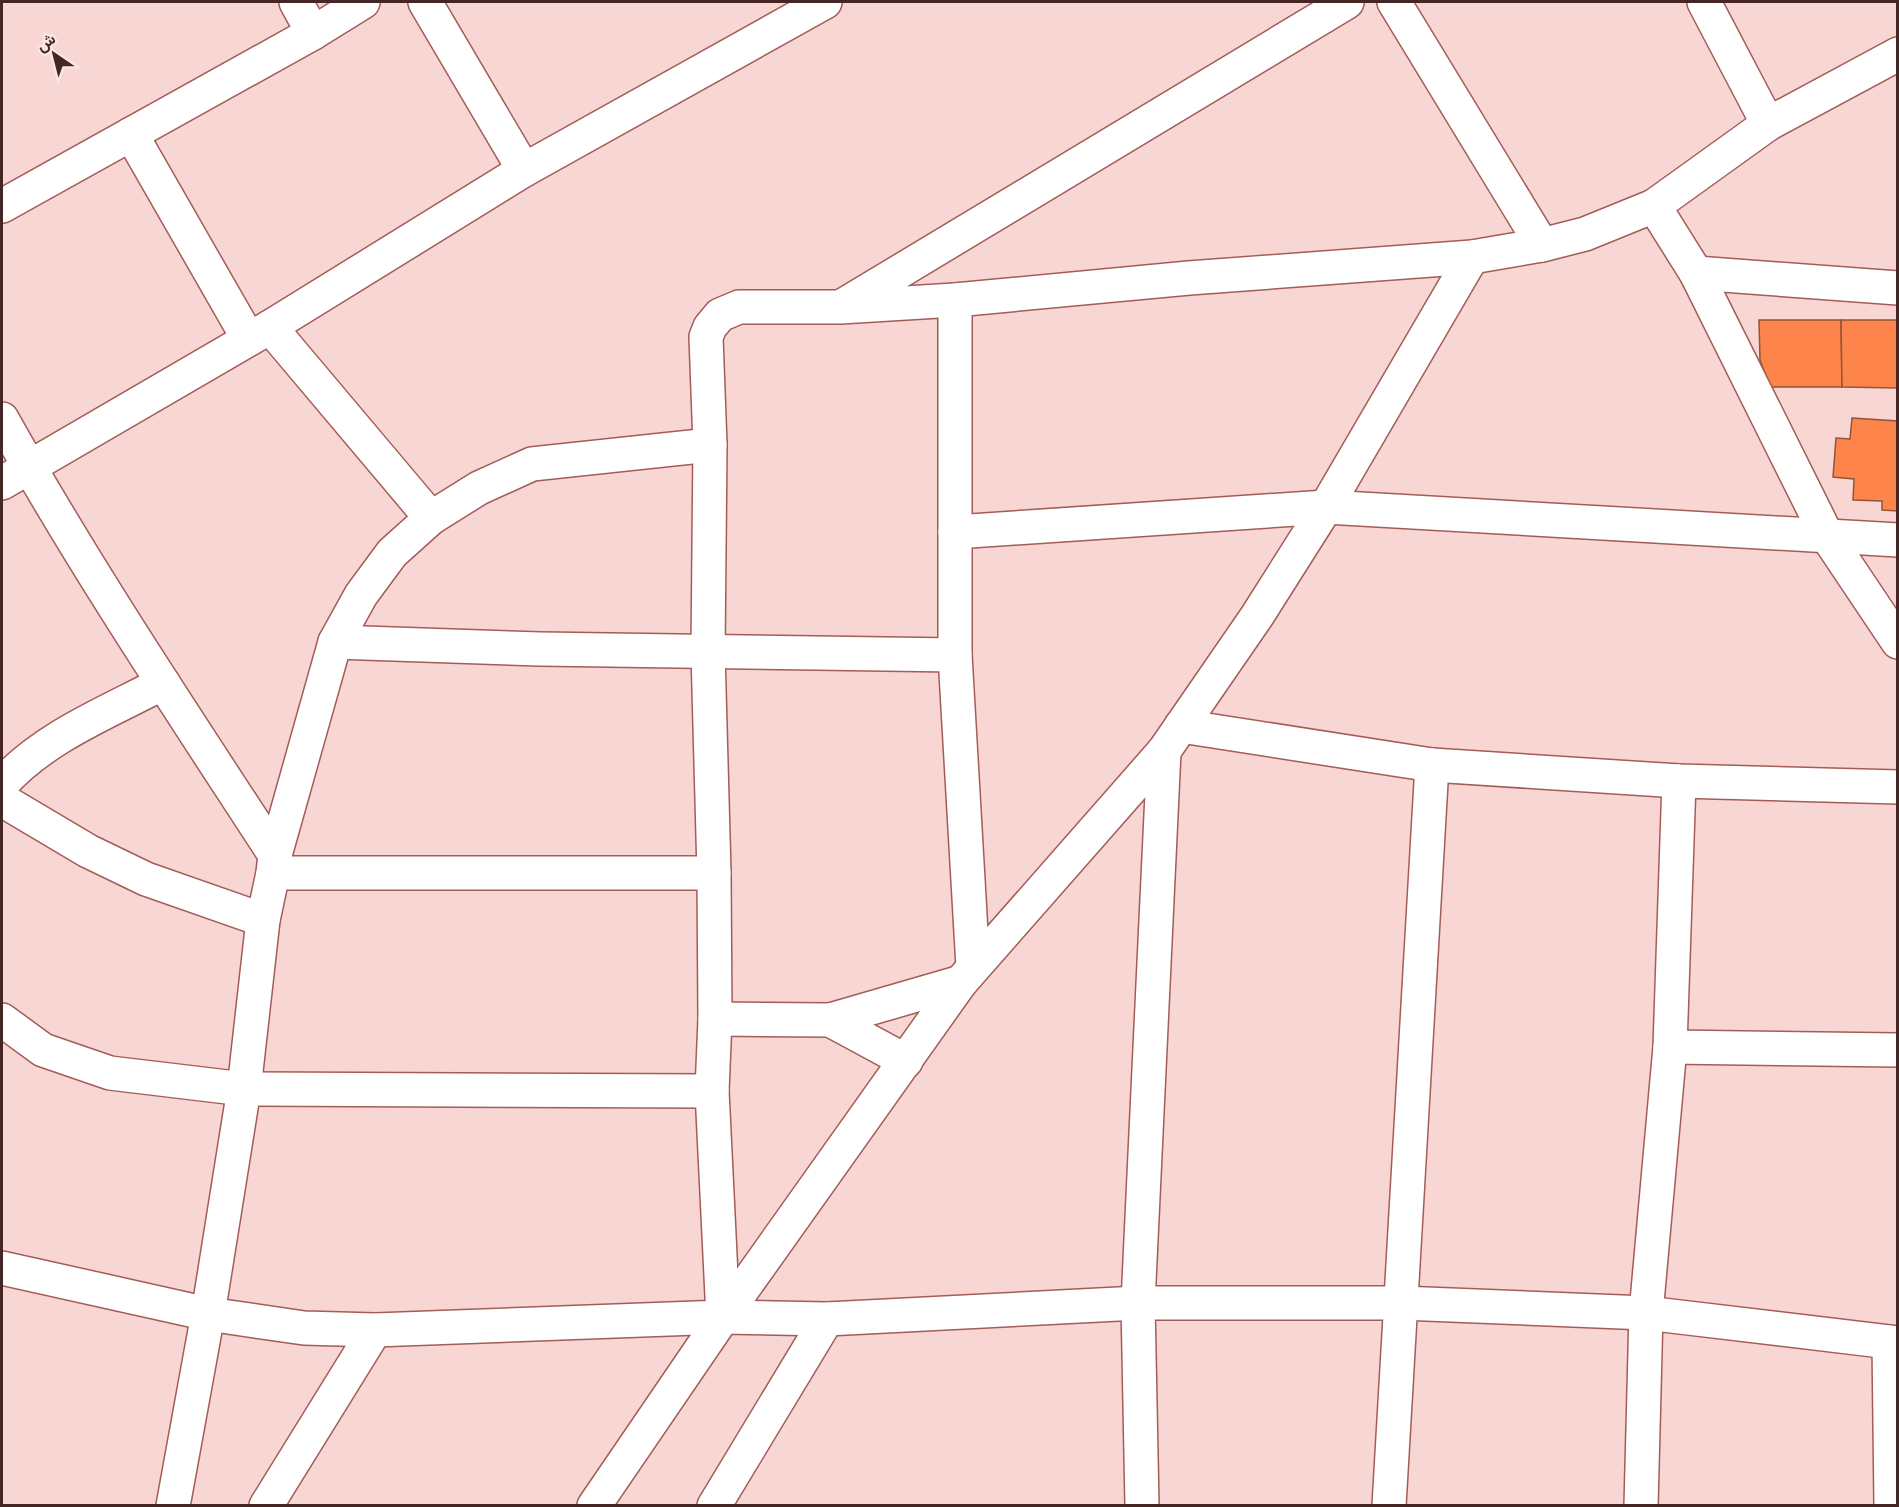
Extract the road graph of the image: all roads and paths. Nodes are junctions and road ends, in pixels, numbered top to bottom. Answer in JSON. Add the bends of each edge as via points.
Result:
{"nodes":[{"id":1,"x":296,"y":2,"type":"edge"},
{"id":2,"x":363,"y":2,"type":"edge"},
{"id":3,"x":425,"y":2,"type":"edge"},
{"id":4,"x":825,"y":2,"type":"edge"},
{"id":5,"x":1347,"y":2,"type":"edge"},
{"id":6,"x":1394,"y":2,"type":"edge"},
{"id":7,"x":1704,"y":2,"type":"edge"},
{"id":8,"x":313,"y":33,"type":"junction"},
{"id":9,"x":1898,"y":54,"type":"edge"},
{"id":10,"x":1768,"y":124,"type":"junction"},
{"id":11,"x":131,"y":134,"type":"junction"},
{"id":12,"x":524,"y":170,"type":"junction"},
{"id":13,"x":2,"y":206,"type":"edge"},
{"id":14,"x":1654,"y":206,"type":"junction"},
{"id":15,"x":1542,"y":245,"type":"junction"},
{"id":16,"x":1472,"y":257,"type":"junction"},
{"id":17,"x":1696,"y":273,"type":"junction"},
{"id":18,"x":1898,"y":288,"type":"edge"},
{"id":19,"x":955,"y":300,"type":"junction"},
{"id":20,"x":840,"y":307,"type":"junction"},
{"id":21,"x":259,"y":332,"type":"junction"},
{"id":22,"x":2,"y":419,"type":"edge"},
{"id":23,"x":710,"y":445,"type":"junction"},
{"id":24,"x":15,"y":475,"type":"edge"},
{"id":25,"x":1326,"y":507,"type":"junction"},
{"id":26,"x":431,"y":518,"type":"junction"},
{"id":27,"x":956,"y":532,"type":"junction"},
{"id":28,"x":1827,"y":536,"type":"junction"},
{"id":29,"x":1898,"y":540,"type":"edge"},
{"id":30,"x":335,"y":642,"type":"junction"},
{"id":31,"x":1898,"y":642,"type":"edge"},
{"id":32,"x":708,"y":652,"type":"junction"},
{"id":33,"x":955,"y":655,"type":"junction"},
{"id":34,"x":163,"y":683,"type":"junction"},
{"id":35,"x":1172,"y":738,"type":"junction"},
{"id":36,"x":1432,"y":765,"type":"junction"},
{"id":37,"x":1679,"y":781,"type":"junction"},
{"id":38,"x":2,"y":784,"type":"edge"},
{"id":39,"x":1898,"y":787,"type":"edge"},
{"id":40,"x":2,"y":800,"type":"edge"},
{"id":41,"x":274,"y":864,"type":"junction"},
{"id":42,"x":714,"y":873,"type":"junction"},
{"id":43,"x":262,"y":920,"type":"junction"},
{"id":44,"x":967,"y":975,"type":"junction"},
{"id":45,"x":715,"y":1019,"type":"junction"},
{"id":46,"x":2,"y":1020,"type":"edge"},
{"id":47,"x":830,"y":1020,"type":"junction"},
{"id":48,"x":1670,"y":1047,"type":"junction"},
{"id":49,"x":1898,"y":1050,"type":"edge"},
{"id":50,"x":906,"y":1060,"type":"junction"},
{"id":51,"x":244,"y":1089,"type":"junction"},
{"id":52,"x":712,"y":1091,"type":"junction"},
{"id":53,"x":2,"y":1268,"type":"edge"},
{"id":54,"x":1138,"y":1303,"type":"junction"},
{"id":55,"x":1401,"y":1303,"type":"junction"},
{"id":56,"x":1646,"y":1312,"type":"junction"},
{"id":57,"x":208,"y":1314,"type":"junction"},
{"id":58,"x":723,"y":1317,"type":"junction"},
{"id":59,"x":827,"y":1319,"type":"junction"},
{"id":60,"x":375,"y":1330,"type":"junction"},
{"id":61,"x":1893,"y":1343,"type":"edge"},
{"id":62,"x":173,"y":1506,"type":"edge"},
{"id":63,"x":266,"y":1506,"type":"edge"},
{"id":64,"x":594,"y":1506,"type":"edge"},
{"id":65,"x":714,"y":1506,"type":"edge"},
{"id":66,"x":1142,"y":1506,"type":"edge"},
{"id":67,"x":1389,"y":1506,"type":"edge"},
{"id":68,"x":1641,"y":1506,"type":"edge"},
{"id":69,"x":1891,"y":1506,"type":"edge"}],
"edges":[{"from":1,"to":8,"type":"street"},
{"from":2,"to":8,"type":"street"},
{"from":3,"to":12,"type":"street"},
{"from":4,"to":12,"type":"street"},
{"from":5,"to":20,"type":"street"},
{"from":6,"to":15,"type":"street"},
{"from":7,"to":10,"type":"street"},
{"from":8,"to":11,"type":"street"},
{"from":9,"to":10,"type":"street"},
{"from":10,"to":14,"type":"street"},
{"from":11,"to":13,"type":"street"},
{"from":11,"to":21,"type":"street"},
{"from":12,"to":21,"type":"street"},
{"from":14,"to":15,"type":"street","via":[[1585,234]]},
{"from":14,"to":17,"type":"street"},
{"from":15,"to":16,"type":"street"},
{"from":16,"to":19,"type":"street"},
{"from":16,"to":25,"type":"street"},
{"from":17,"to":18,"type":"street"},
{"from":17,"to":28,"type":"street"},
{"from":19,"to":20,"type":"street"},
{"from":19,"to":27,"type":"street"},
{"from":20,"to":23,"type":"street","via":[[739,308],[720,315],[706,337]]},
{"from":21,"to":24,"type":"street"},
{"from":21,"to":26,"type":"street"},
{"from":22,"to":24,"type":"street"},
{"from":23,"to":26,"type":"street","via":[[532,464],[479,488]]},
{"from":23,"to":32,"type":"street"},
{"from":24,"to":34,"type":"street"},
{"from":25,"to":27,"type":"street"},
{"from":25,"to":28,"type":"street"},
{"from":25,"to":35,"type":"street","via":[[1257,616]]},
{"from":26,"to":30,"type":"street","via":[[392,553],[361,595]]},
{"from":27,"to":33,"type":"street"},
{"from":28,"to":29,"type":"street"},
{"from":28,"to":31,"type":"street"},
{"from":30,"to":32,"type":"street"},
{"from":30,"to":41,"type":"street"},
{"from":32,"to":33,"type":"street"},
{"from":32,"to":42,"type":"street"},
{"from":33,"to":44,"type":"street"},
{"from":34,"to":38,"type":"street","via":[[42,748]]},
{"from":34,"to":41,"type":"street"},
{"from":35,"to":36,"type":"street"},
{"from":35,"to":44,"type":"street"},
{"from":35,"to":54,"type":"street"},
{"from":36,"to":37,"type":"street"},
{"from":36,"to":55,"type":"street"},
{"from":37,"to":39,"type":"street"},
{"from":37,"to":48,"type":"street"},
{"from":40,"to":43,"type":"street","via":[[146,879]]},
{"from":41,"to":42,"type":"street"},
{"from":41,"to":43,"type":"street"},
{"from":42,"to":45,"type":"street"},
{"from":43,"to":51,"type":"street"},
{"from":44,"to":47,"type":"street"},
{"from":44,"to":50,"type":"street"},
{"from":45,"to":47,"type":"street"},
{"from":45,"to":52,"type":"street"},
{"from":46,"to":51,"type":"street","via":[[43,1050],[110,1073]]},
{"from":47,"to":50,"type":"street"},
{"from":48,"to":49,"type":"street"},
{"from":48,"to":56,"type":"street"},
{"from":50,"to":58,"type":"street"},
{"from":51,"to":52,"type":"street"},
{"from":51,"to":57,"type":"street"},
{"from":52,"to":58,"type":"street"},
{"from":53,"to":57,"type":"street"},
{"from":54,"to":55,"type":"street"},
{"from":54,"to":59,"type":"street"},
{"from":54,"to":66,"type":"street"},
{"from":55,"to":56,"type":"street"},
{"from":55,"to":67,"type":"street"},
{"from":56,"to":61,"type":"street"},
{"from":56,"to":68,"type":"street"},
{"from":57,"to":60,"type":"street","via":[[304,1328]]},
{"from":57,"to":62,"type":"street"},
{"from":58,"to":59,"type":"street"},
{"from":58,"to":60,"type":"street"},
{"from":58,"to":64,"type":"street"},
{"from":59,"to":65,"type":"street"},
{"from":60,"to":63,"type":"street"},
{"from":61,"to":69,"type":"street"}]}
